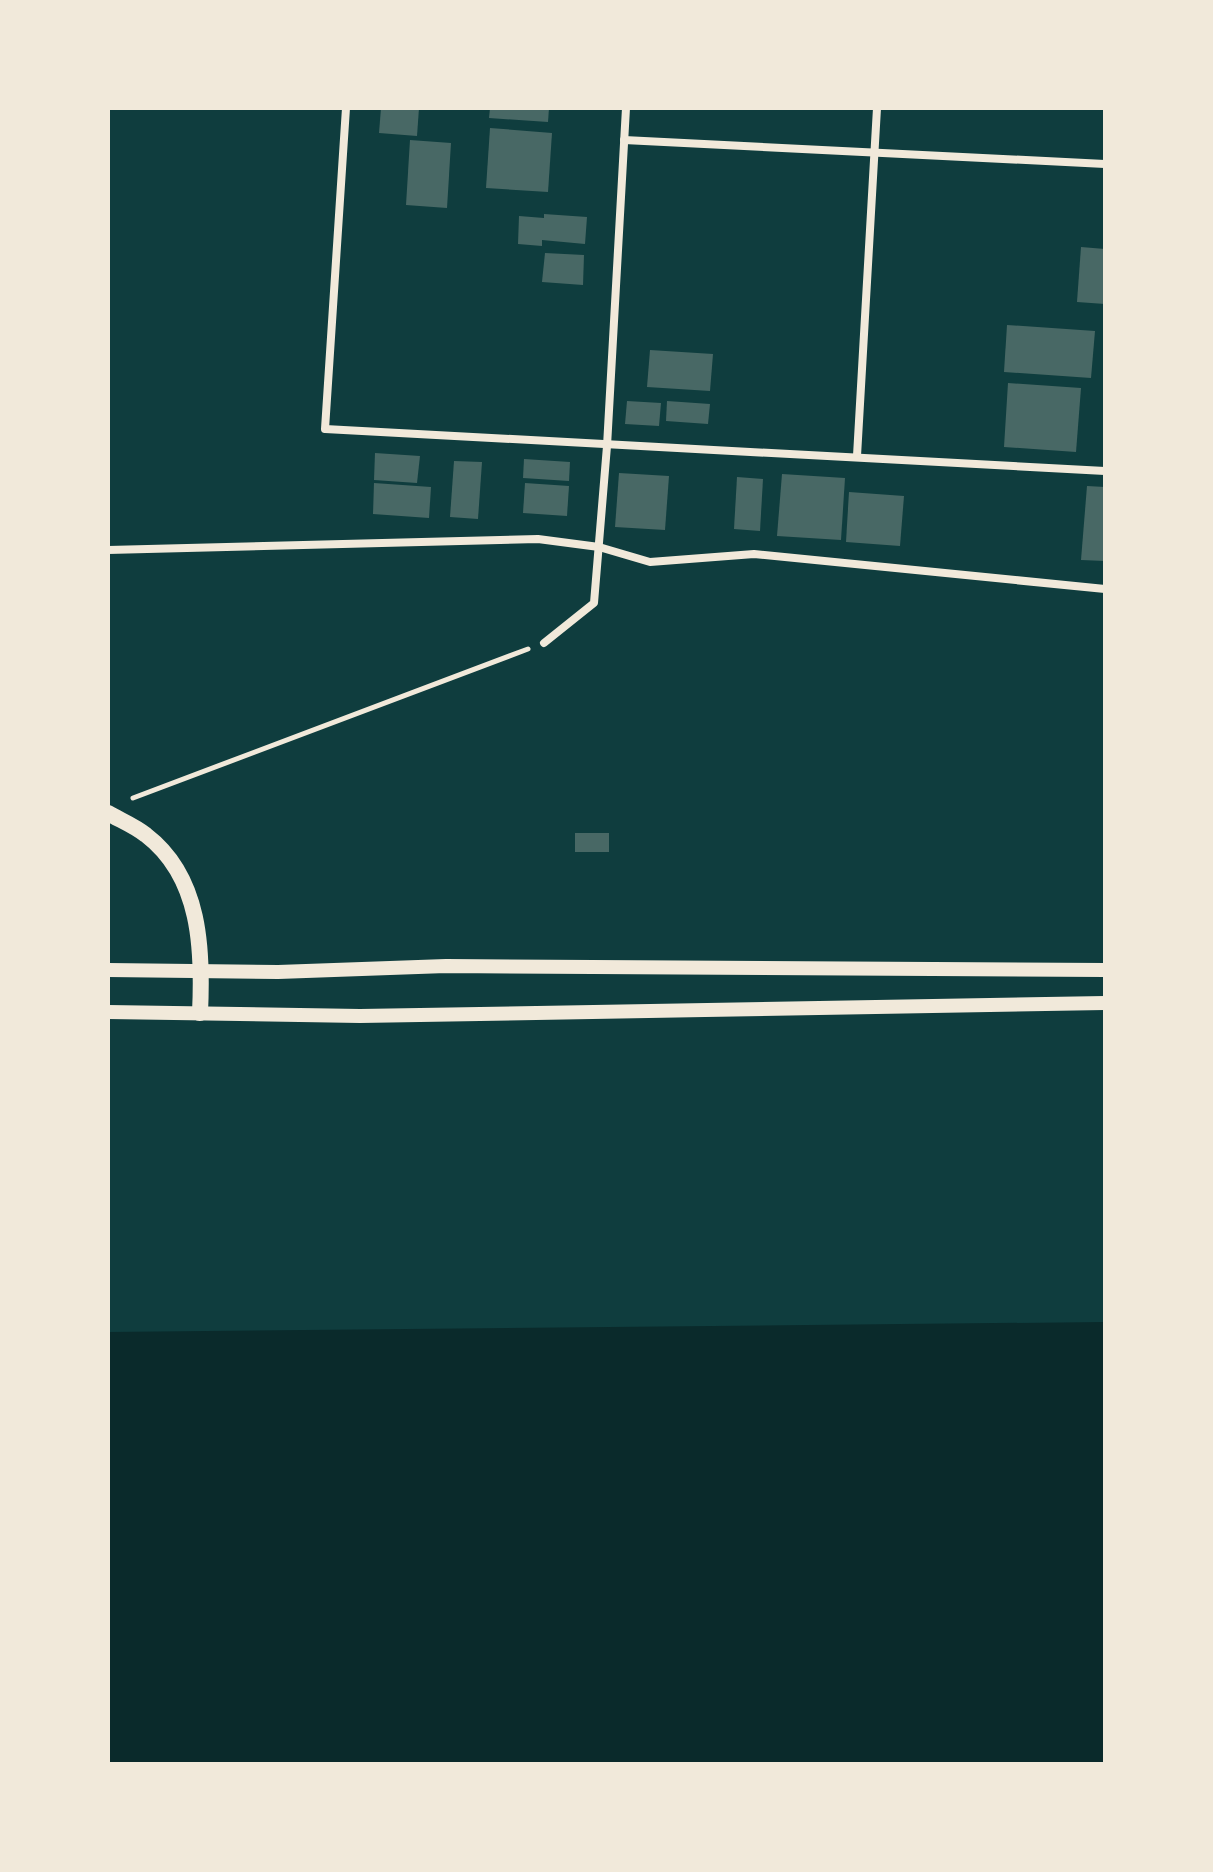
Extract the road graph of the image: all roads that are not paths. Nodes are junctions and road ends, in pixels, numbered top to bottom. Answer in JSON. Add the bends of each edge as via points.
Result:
{"nodes":[{"id":1,"x":346,"y":108,"type":"edge"},
{"id":2,"x":626,"y":108,"type":"edge"},
{"id":3,"x":877,"y":108,"type":"edge"},
{"id":4,"x":624,"y":140,"type":"junction"},
{"id":5,"x":875,"y":151,"type":"junction"},
{"id":6,"x":1105,"y":164,"type":"edge"},
{"id":7,"x":607,"y":446,"type":"junction"},
{"id":8,"x":857,"y":456,"type":"junction"},
{"id":9,"x":1105,"y":471,"type":"edge"},
{"id":10,"x":599,"y":547,"type":"junction"},
{"id":11,"x":108,"y":550,"type":"edge"},
{"id":12,"x":1105,"y":589,"type":"edge"},
{"id":13,"x":544,"y":643,"type":"road end"},
{"id":14,"x":108,"y":813,"type":"edge"},
{"id":15,"x":108,"y":970,"type":"edge"},
{"id":16,"x":1105,"y":970,"type":"edge"},
{"id":17,"x":202,"y":971,"type":"junction"},
{"id":18,"x":1105,"y":1003,"type":"edge"},
{"id":19,"x":108,"y":1012,"type":"edge"},
{"id":20,"x":200,"y":1013,"type":"junction"}],
"edges":[{"from":1,"to":7,"type":"street","via":[[325,429]]},
{"from":2,"to":4,"type":"street"},
{"from":3,"to":5,"type":"street"},
{"from":4,"to":5,"type":"street"},
{"from":4,"to":7,"type":"street"},
{"from":5,"to":6,"type":"street"},
{"from":5,"to":8,"type":"street"},
{"from":7,"to":8,"type":"street"},
{"from":7,"to":10,"type":"street"},
{"from":8,"to":9,"type":"street"},
{"from":10,"to":11,"type":"street","via":[[538,539]]},
{"from":10,"to":12,"type":"street","via":[[650,562],[754,554]]},
{"from":10,"to":13,"type":"street","via":[[594,603]]},
{"from":14,"to":17,"type":"main road","via":[[146,835],[183,880],[197,916]]},
{"from":15,"to":17,"type":"street"},
{"from":16,"to":17,"type":"street","via":[[446,966]]},
{"from":17,"to":20,"type":"main road"},
{"from":18,"to":20,"type":"street","via":[[360,1016]]},
{"from":19,"to":20,"type":"street"}]}
